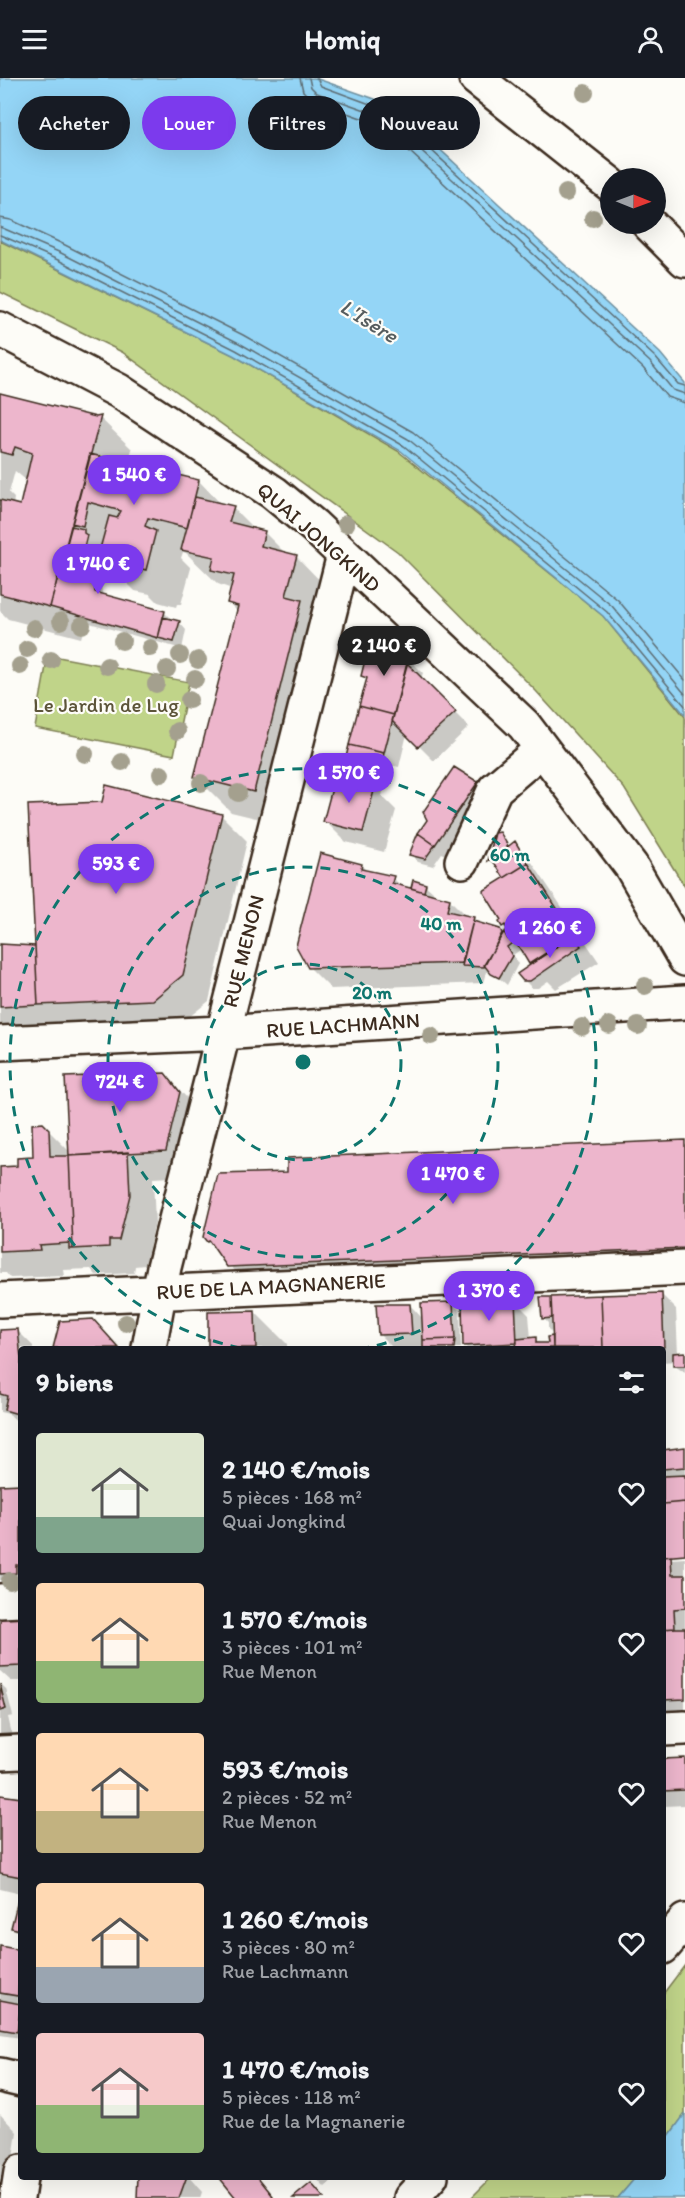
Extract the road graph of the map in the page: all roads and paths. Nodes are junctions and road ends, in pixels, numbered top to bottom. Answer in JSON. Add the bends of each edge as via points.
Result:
{"nodes":[{"id":1,"x":476,"y":78,"type":"edge"},
{"id":2,"x":600,"y":176,"type":"edge"},
{"id":3,"x":659,"y":234,"type":"edge"},
{"id":4,"x":685,"y":260,"type":"edge"},
{"id":5,"x":0,"y":329,"type":"edge"},
{"id":6,"x":344,"y":555,"type":"junction"},
{"id":7,"x":542,"y":749,"type":"junction"},
{"id":8,"x":462,"y":861,"type":"dead end"},
{"id":9,"x":685,"y":959,"type":"edge"},
{"id":10,"x":685,"y":1002,"type":"edge"},
{"id":11,"x":222,"y":1033,"type":"junction"},
{"id":12,"x":0,"y":1043,"type":"edge"},
{"id":13,"x":685,"y":1268,"type":"edge"},
{"id":14,"x":158,"y":1292,"type":"junction"},
{"id":15,"x":0,"y":1300,"type":"edge"},
{"id":16,"x":149,"y":1346,"type":"edge"},
{"id":17,"x":18,"y":1600,"type":"edge"},
{"id":18,"x":0,"y":1601,"type":"edge"},
{"id":19,"x":685,"y":1728,"type":"edge"},
{"id":20,"x":666,"y":1730,"type":"edge"},
{"id":21,"x":18,"y":1752,"type":"edge"},
{"id":22,"x":0,"y":1753,"type":"edge"},
{"id":23,"x":685,"y":1921,"type":"edge"},
{"id":24,"x":666,"y":1943,"type":"edge"},
{"id":25,"x":0,"y":2075,"type":"edge"},
{"id":26,"x":18,"y":2079,"type":"edge"},
{"id":27,"x":19,"y":2180,"type":"edge"},
{"id":28,"x":16,"y":2198,"type":"edge"}],
"edges":[{"from":1,"to":2,"type":"street"},
{"from":3,"to":4,"type":"street"},
{"from":5,"to":6,"type":"street","name":"QUAI JONGKIND","via":[[119,391],[186,434],[274,493]]},
{"from":6,"to":7,"type":"street","name":"QUAI JONGKIND","via":[[524,725]]},
{"from":6,"to":11,"type":"street","name":"RUE MENON"},
{"from":7,"to":8,"type":"street","via":[[495,789]]},
{"from":7,"to":9,"type":"street","name":"QUAI JONGKIND","via":[[631,866]]},
{"from":10,"to":11,"type":"street","name":"RUE LACHMANN"},
{"from":11,"to":12,"type":"street","name":"RUE LACHMANN"},
{"from":11,"to":14,"type":"street","name":"RUE MENON"},
{"from":13,"to":14,"type":"street","name":"RUE DE LA MAGNANERIE"},
{"from":14,"to":15,"type":"street","name":"RUE DE LA MAGNANERIE"},
{"from":14,"to":16,"type":"street","name":"RUE MENON"},
{"from":17,"to":18,"type":"street"},
{"from":19,"to":20,"type":"street"},
{"from":21,"to":22,"type":"street"},
{"from":23,"to":24,"type":"street"},
{"from":25,"to":26,"type":"street"},
{"from":27,"to":28,"type":"street"}]}
